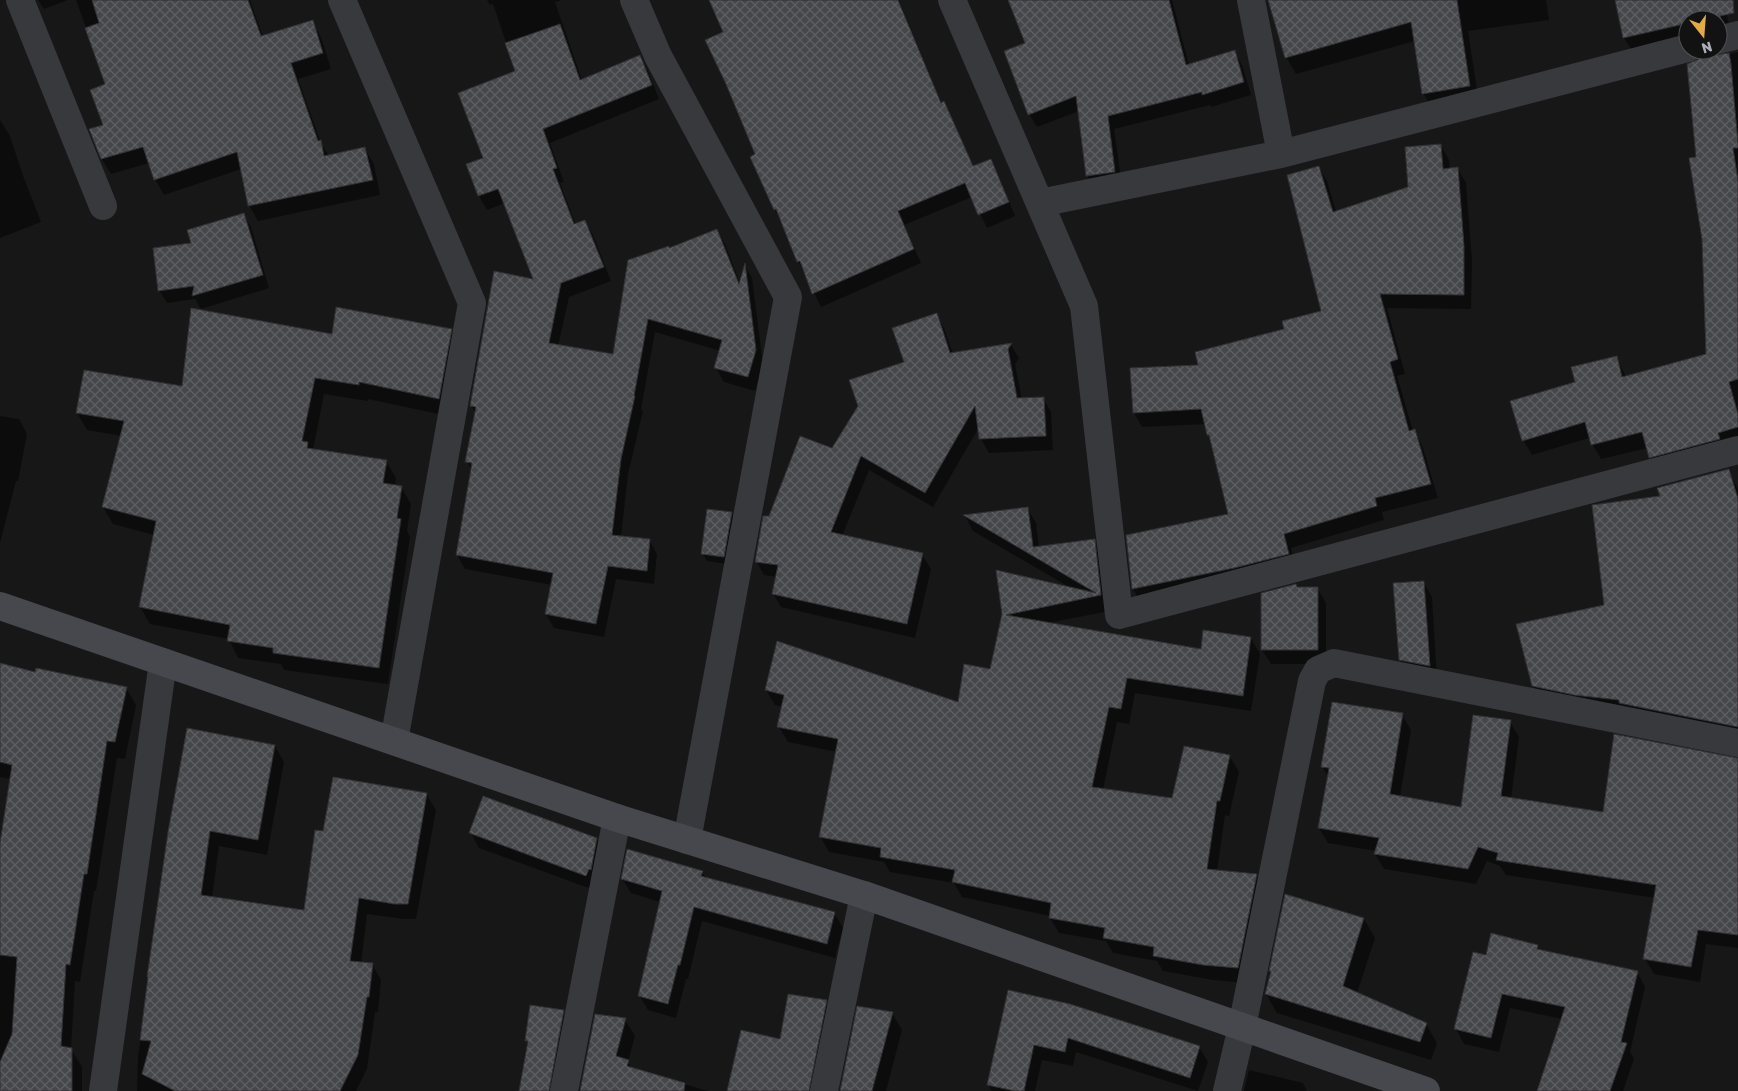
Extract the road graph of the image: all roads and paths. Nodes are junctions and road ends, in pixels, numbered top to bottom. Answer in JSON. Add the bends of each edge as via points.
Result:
{"nodes":[{"id":1,"x":20,"y":0,"type":"edge"},
{"id":2,"x":342,"y":0,"type":"edge"},
{"id":3,"x":634,"y":0,"type":"edge"},
{"id":4,"x":952,"y":0,"type":"edge"},
{"id":5,"x":1251,"y":0,"type":"edge"},
{"id":6,"x":1678,"y":51,"type":"edge"},
{"id":7,"x":1282,"y":154,"type":"junction"},
{"id":8,"x":1040,"y":203,"type":"junction"},
{"id":9,"x":103,"y":206,"type":"dead end"},
{"id":10,"x":1738,"y":450,"type":"edge"},
{"id":11,"x":0,"y":606,"type":"edge"},
{"id":12,"x":163,"y":662,"type":"junction"},
{"id":13,"x":394,"y":741,"type":"junction"},
{"id":14,"x":1738,"y":743,"type":"edge"},
{"id":15,"x":618,"y":818,"type":"junction"},
{"id":16,"x":687,"y":840,"type":"junction"},
{"id":17,"x":864,"y":895,"type":"junction"},
{"id":18,"x":1242,"y":1027,"type":"junction"},
{"id":19,"x":103,"y":1091,"type":"edge"},
{"id":20,"x":564,"y":1091,"type":"edge"},
{"id":21,"x":824,"y":1091,"type":"edge"},
{"id":22,"x":1227,"y":1091,"type":"edge"},
{"id":23,"x":1426,"y":1091,"type":"edge"}],
"edges":[{"from":1,"to":9,"type":"street"},
{"from":2,"to":13,"type":"street","via":[[472,303]]},
{"from":3,"to":16,"type":"street","via":[[658,56],[788,297]]},
{"from":4,"to":8,"type":"street"},
{"from":5,"to":7,"type":"street"},
{"from":6,"to":7,"type":"street"},
{"from":7,"to":8,"type":"street"},
{"from":8,"to":10,"type":"street","via":[[1084,306],[1119,615]]},
{"from":11,"to":12,"type":"street"},
{"from":12,"to":13,"type":"street"},
{"from":12,"to":19,"type":"street"},
{"from":13,"to":15,"type":"street"},
{"from":14,"to":18,"type":"street","via":[[1334,663],[1318,670],[1312,681]]},
{"from":15,"to":16,"type":"street"},
{"from":15,"to":20,"type":"street"},
{"from":16,"to":17,"type":"street"},
{"from":17,"to":18,"type":"street"},
{"from":17,"to":21,"type":"street"},
{"from":18,"to":22,"type":"street"},
{"from":18,"to":23,"type":"street"}]}
